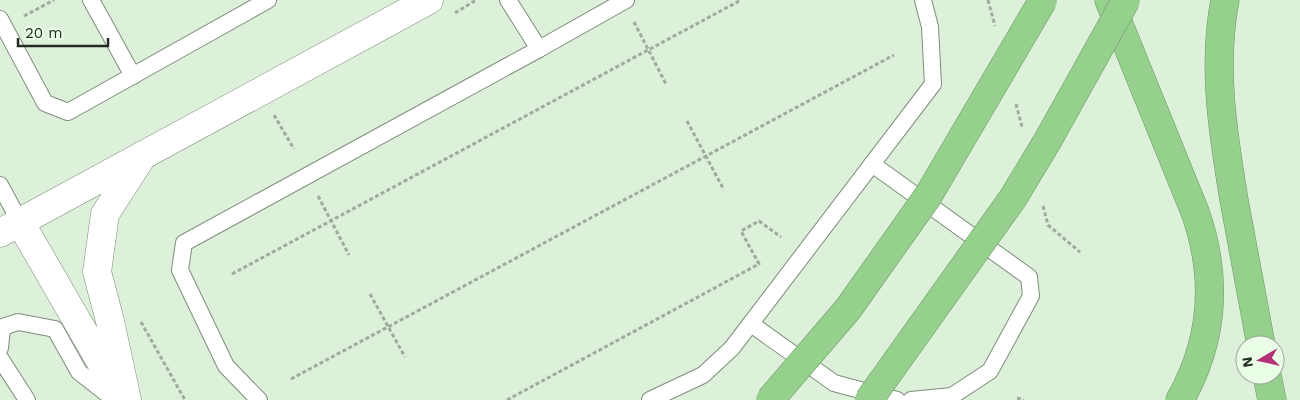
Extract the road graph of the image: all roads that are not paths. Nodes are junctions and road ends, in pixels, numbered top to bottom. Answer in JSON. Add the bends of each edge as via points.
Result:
{"nodes":[{"id":1,"x":91,"y":0,"type":"edge"},
{"id":2,"x":268,"y":0,"type":"edge"},
{"id":3,"x":429,"y":0,"type":"edge"},
{"id":4,"x":508,"y":0,"type":"edge"},
{"id":5,"x":922,"y":0,"type":"edge"},
{"id":6,"x":1043,"y":0,"type":"edge"},
{"id":7,"x":1109,"y":0,"type":"edge"},
{"id":8,"x":1126,"y":0,"type":"edge"},
{"id":9,"x":1226,"y":0,"type":"edge"},
{"id":10,"x":628,"y":7,"type":"edge"},
{"id":11,"x":0,"y":19,"type":"edge"},
{"id":12,"x":539,"y":49,"type":"junction"},
{"id":13,"x":133,"y":76,"type":"junction"},
{"id":14,"x":143,"y":155,"type":"junction"},
{"id":15,"x":872,"y":164,"type":"junction"},
{"id":16,"x":0,"y":185,"type":"edge"},
{"id":17,"x":10,"y":227,"type":"edge"},
{"id":18,"x":751,"y":324,"type":"junction"},
{"id":19,"x":1,"y":328,"type":"edge"},
{"id":20,"x":1259,"y":335,"type":"edge"},
{"id":21,"x":0,"y":348,"type":"edge"},
{"id":22,"x":0,"y":358,"type":"edge"},
{"id":23,"x":1269,"y":385,"type":"edge"},
{"id":24,"x":27,"y":400,"type":"edge"},
{"id":25,"x":116,"y":400,"type":"edge"},
{"id":26,"x":122,"y":400,"type":"edge"},
{"id":27,"x":127,"y":400,"type":"edge"},
{"id":28,"x":259,"y":400,"type":"edge"},
{"id":29,"x":650,"y":400,"type":"edge"},
{"id":30,"x":770,"y":400,"type":"edge"},
{"id":31,"x":869,"y":400,"type":"edge"},
{"id":32,"x":897,"y":400,"type":"edge"},
{"id":33,"x":911,"y":400,"type":"edge"},
{"id":34,"x":1180,"y":400,"type":"edge"},
{"id":35,"x":1272,"y":400,"type":"edge"}],
"edges":[{"from":1,"to":13,"type":"lane"},
{"from":2,"to":13,"type":"lane"},
{"from":3,"to":14,"type":"main road"},
{"from":4,"to":12,"type":"lane"},
{"from":5,"to":15,"type":"lane","via":[[930,27],[933,84]]},
{"from":6,"to":30,"type":"highway","bridge":true,"via":[[928,196],[848,309]]},
{"from":7,"to":34,"type":"highway","via":[[1202,230],[1207,254],[1210,294],[1207,327],[1201,353]]},
{"from":8,"to":31,"type":"highway","bridge":true,"via":[[1013,198]]},
{"from":9,"to":20,"type":"highway","via":[[1219,53],[1219,99]]},
{"from":10,"to":12,"type":"lane"},
{"from":11,"to":13,"type":"lane","via":[[45,103],[68,112]]},
{"from":12,"to":28,"type":"lane","via":[[184,243],[180,270],[226,366]]},
{"from":14,"to":17,"type":"main road"},
{"from":14,"to":27,"type":"main road","via":[[105,214],[97,272]]},
{"from":15,"to":18,"type":"lane"},
{"from":15,"to":33,"type":"lane","via":[[1029,277],[1031,296],[990,371],[952,396]]},
{"from":16,"to":17,"type":"lane"},
{"from":17,"to":26,"type":"main road"},
{"from":18,"to":29,"type":"lane","via":[[732,348],[703,375]]},
{"from":18,"to":32,"type":"lane","via":[[834,383]]},
{"from":19,"to":21,"type":"lane"},
{"from":19,"to":25,"type":"lane","via":[[18,322],[55,329],[79,372]]},
{"from":22,"to":24,"type":"lane"},
{"from":23,"to":35,"type":"highway"}]}
